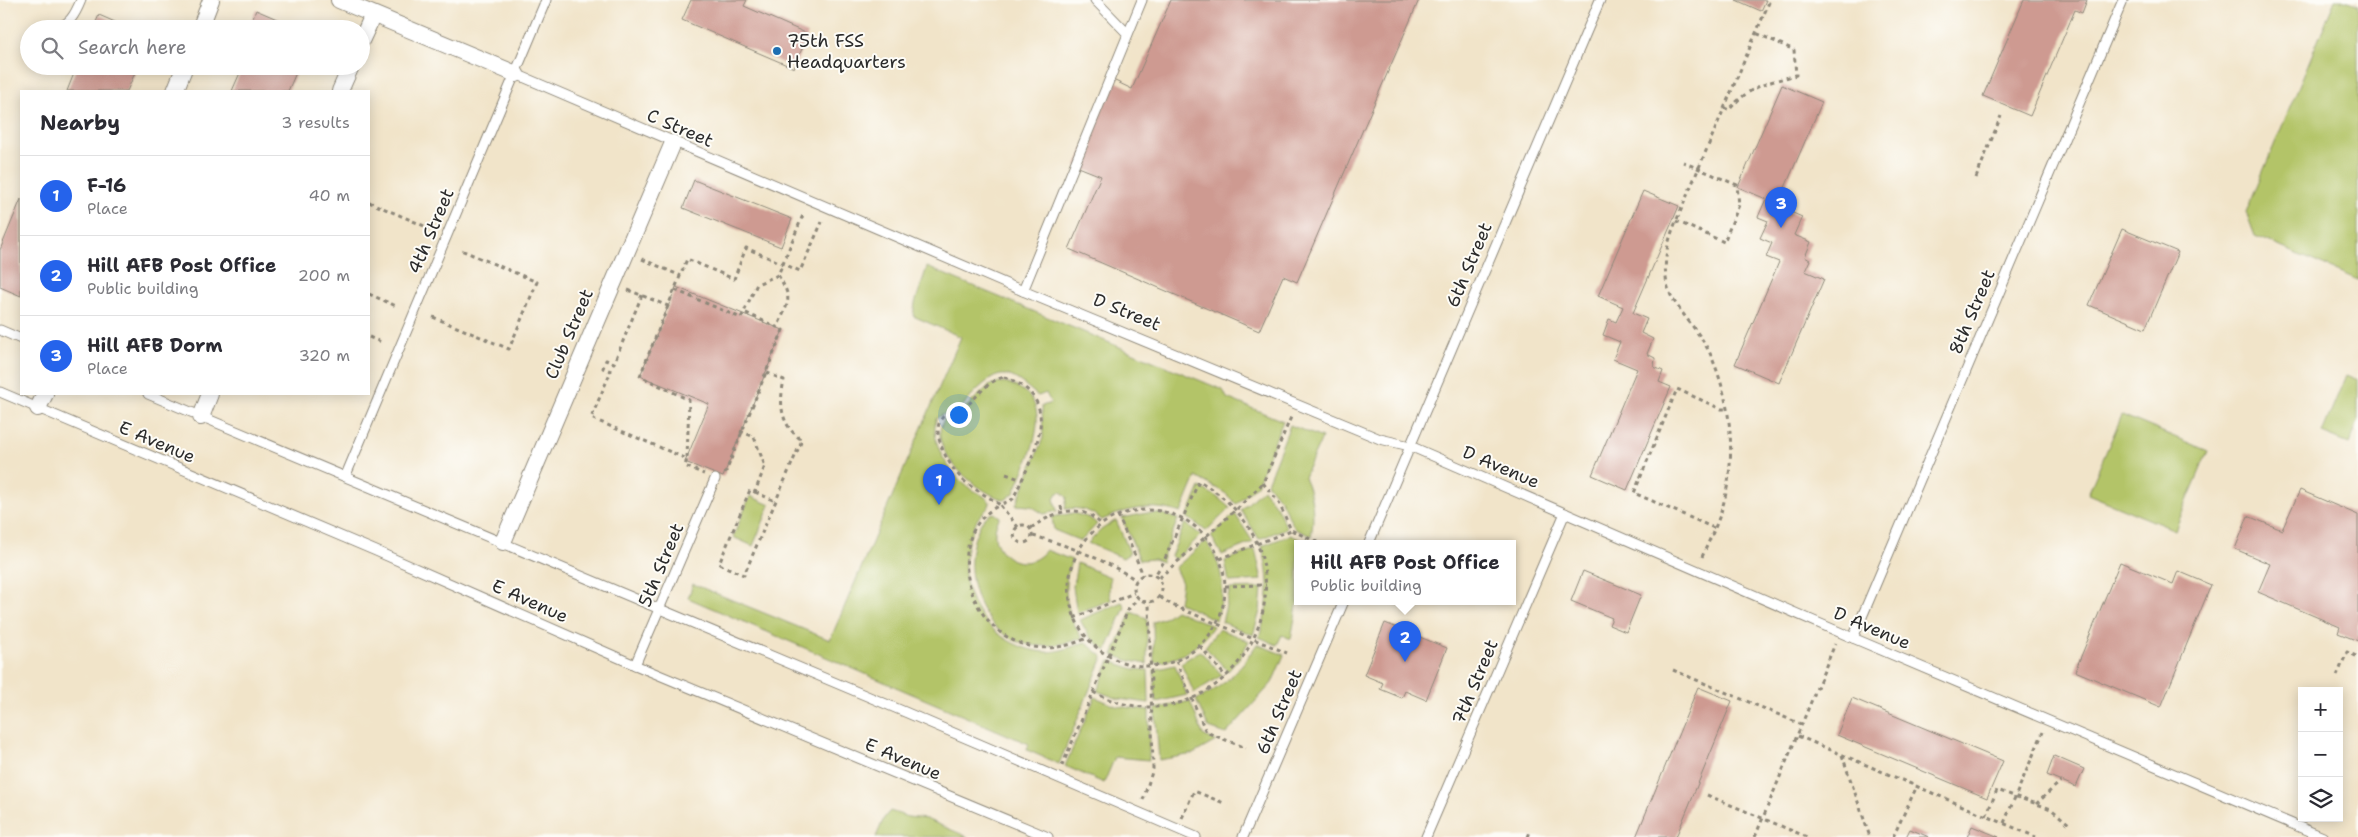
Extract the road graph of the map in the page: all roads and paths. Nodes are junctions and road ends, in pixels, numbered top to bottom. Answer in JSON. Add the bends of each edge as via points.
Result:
{"nodes":[{"id":1,"x":81,"y":0,"type":"edge"},
{"id":2,"x":211,"y":0,"type":"edge"},
{"id":3,"x":339,"y":0,"type":"edge"},
{"id":4,"x":546,"y":0,"type":"edge"},
{"id":5,"x":1095,"y":0,"type":"edge"},
{"id":6,"x":1142,"y":0,"type":"edge"},
{"id":7,"x":1600,"y":0,"type":"edge"},
{"id":8,"x":1770,"y":0,"type":"edge"},
{"id":9,"x":2123,"y":0,"type":"edge"},
{"id":10,"x":374,"y":15,"type":"junction"},
{"id":11,"x":70,"y":20,"type":"edge"},
{"id":12,"x":203,"y":20,"type":"edge"},
{"id":13,"x":370,"y":23,"type":"edge"},
{"id":14,"x":1127,"y":33,"type":"junction"},
{"id":15,"x":1756,"y":33,"type":"junction"},
{"id":16,"x":516,"y":74,"type":"junction"},
{"id":17,"x":181,"y":75,"type":"edge"},
{"id":18,"x":346,"y":75,"type":"edge"},
{"id":19,"x":175,"y":90,"type":"edge"},
{"id":20,"x":340,"y":90,"type":"edge"},
{"id":21,"x":1724,"y":108,"type":"junction"},
{"id":22,"x":2002,"y":116,"type":"dead end"},
{"id":23,"x":673,"y":143,"type":"junction"},
{"id":24,"x":1683,"y":162,"type":"dead end"},
{"id":25,"x":1698,"y":169,"type":"junction"},
{"id":26,"x":1976,"y":178,"type":"dead end"},
{"id":27,"x":370,"y":202,"type":"edge"},
{"id":28,"x":831,"y":209,"type":"joint"},
{"id":29,"x":803,"y":215,"type":"dead end"},
{"id":30,"x":1676,"y":221,"type":"junction"},
{"id":31,"x":822,"y":222,"type":"dead end"},
{"id":32,"x":429,"y":228,"type":"dead end"},
{"id":33,"x":461,"y":250,"type":"dead end"},
{"id":34,"x":636,"y":257,"type":"dead end"},
{"id":35,"x":783,"y":264,"type":"junction"},
{"id":36,"x":778,"y":275,"type":"junction"},
{"id":37,"x":681,"y":276,"type":"junction"},
{"id":38,"x":620,"y":287,"type":"dead end"},
{"id":39,"x":675,"y":290,"type":"junction"},
{"id":40,"x":1023,"y":291,"type":"junction"},
{"id":41,"x":370,"y":294,"type":"edge"},
{"id":42,"x":642,"y":295,"type":"junction"},
{"id":43,"x":396,"y":306,"type":"dead end"},
{"id":44,"x":668,"y":306,"type":"junction"},
{"id":45,"x":744,"y":312,"type":"junction"},
{"id":46,"x":433,"y":317,"type":"dead end"},
{"id":47,"x":778,"y":326,"type":"junction"},
{"id":48,"x":0,"y":330,"type":"edge"},
{"id":49,"x":370,"y":337,"type":"edge"},
{"id":50,"x":20,"y":339,"type":"edge"},
{"id":51,"x":381,"y":342,"type":"dead end"},
{"id":52,"x":766,"y":372,"type":"junction"},
{"id":53,"x":0,"y":392,"type":"edge"},
{"id":54,"x":150,"y":395,"type":"edge"},
{"id":55,"x":210,"y":395,"type":"edge"},
{"id":56,"x":41,"y":401,"type":"edge"},
{"id":57,"x":1727,"y":409,"type":"junction"},
{"id":58,"x":201,"y":417,"type":"junction"},
{"id":59,"x":1291,"y":417,"type":"dead end"},
{"id":60,"x":740,"y":431,"type":"junction"},
{"id":61,"x":1410,"y":446,"type":"junction"},
{"id":62,"x":688,"y":459,"type":"junction"},
{"id":63,"x":1006,"y":474,"type":"dead end"},
{"id":64,"x":346,"y":475,"type":"junction"},
{"id":65,"x":715,"y":479,"type":"junction"},
{"id":66,"x":1022,"y":480,"type":"junction"},
{"id":67,"x":1263,"y":482,"type":"junction"},
{"id":68,"x":755,"y":492,"type":"junction"},
{"id":69,"x":775,"y":501,"type":"junction"},
{"id":70,"x":1000,"y":505,"type":"junction"},
{"id":71,"x":1060,"y":506,"type":"dead end"},
{"id":72,"x":1237,"y":509,"type":"junction"},
{"id":73,"x":1062,"y":512,"type":"junction"},
{"id":74,"x":1565,"y":513,"type":"junction"},
{"id":75,"x":1118,"y":515,"type":"junction"},
{"id":76,"x":1182,"y":518,"type":"junction"},
{"id":77,"x":1101,"y":524,"type":"junction"},
{"id":78,"x":1018,"y":527,"type":"junction"},
{"id":79,"x":1031,"y":528,"type":"junction"},
{"id":80,"x":1714,"y":528,"type":"junction"},
{"id":81,"x":1291,"y":530,"type":"junction"},
{"id":82,"x":1032,"y":536,"type":"junction"},
{"id":83,"x":1205,"y":536,"type":"junction"},
{"id":84,"x":1313,"y":540,"type":"edge"},
{"id":85,"x":1369,"y":540,"type":"edge"},
{"id":86,"x":503,"y":542,"type":"junction"},
{"id":87,"x":1257,"y":544,"type":"junction"},
{"id":88,"x":1078,"y":551,"type":"junction"},
{"id":89,"x":1702,"y":557,"type":"dead end"},
{"id":90,"x":1220,"y":559,"type":"junction"},
{"id":91,"x":1143,"y":575,"type":"junction"},
{"id":92,"x":1157,"y":577,"type":"junction"},
{"id":93,"x":1136,"y":580,"type":"junction"},
{"id":94,"x":1266,"y":585,"type":"junction"},
{"id":95,"x":1225,"y":586,"type":"junction"},
{"id":96,"x":1134,"y":593,"type":"junction"},
{"id":97,"x":1160,"y":597,"type":"junction"},
{"id":98,"x":1138,"y":598,"type":"junction"},
{"id":99,"x":1149,"y":602,"type":"junction"},
{"id":100,"x":1342,"y":605,"type":"edge"},
{"id":101,"x":660,"y":608,"type":"junction"},
{"id":102,"x":1074,"y":618,"type":"junction"},
{"id":103,"x":1216,"y":624,"type":"junction"},
{"id":104,"x":1840,"y":632,"type":"junction"},
{"id":105,"x":1086,"y":638,"type":"junction"},
{"id":106,"x":1853,"y":638,"type":"junction"},
{"id":107,"x":1254,"y":639,"type":"junction"},
{"id":108,"x":1200,"y":646,"type":"junction"},
{"id":109,"x":1287,"y":652,"type":"dead end"},
{"id":110,"x":1107,"y":656,"type":"junction"},
{"id":111,"x":2358,"y":656,"type":"edge"},
{"id":112,"x":1176,"y":661,"type":"junction"},
{"id":113,"x":635,"y":664,"type":"junction"},
{"id":114,"x":1150,"y":666,"type":"junction"},
{"id":115,"x":1673,"y":670,"type":"dead end"},
{"id":116,"x":2337,"y":676,"type":"dead end"},
{"id":117,"x":1226,"y":677,"type":"junction"},
{"id":118,"x":1093,"y":692,"type":"junction"},
{"id":119,"x":1191,"y":698,"type":"junction"},
{"id":120,"x":1151,"y":706,"type":"junction"},
{"id":121,"x":2048,"y":720,"type":"junction"},
{"id":122,"x":1803,"y":725,"type":"junction"},
{"id":123,"x":1798,"y":736,"type":"junction"},
{"id":124,"x":1246,"y":748,"type":"dead end"},
{"id":125,"x":1842,"y":754,"type":"junction"},
{"id":126,"x":1061,"y":766,"type":"dead end"},
{"id":127,"x":2062,"y":781,"type":"dead end"},
{"id":128,"x":1917,"y":786,"type":"junction"},
{"id":129,"x":1707,"y":795,"type":"dead end"},
{"id":130,"x":2015,"y":797,"type":"junction"},
{"id":131,"x":1143,"y":801,"type":"dead end"},
{"id":132,"x":1224,"y":803,"type":"dead end"},
{"id":133,"x":2036,"y":804,"type":"junction"},
{"id":134,"x":1986,"y":816,"type":"junction"},
{"id":135,"x":1182,"y":818,"type":"dead end"},
{"id":136,"x":1763,"y":818,"type":"junction"},
{"id":137,"x":2004,"y":823,"type":"junction"},
{"id":138,"x":2069,"y":824,"type":"dead end"},
{"id":139,"x":1530,"y":832,"type":"dead end"},
{"id":140,"x":1048,"y":837,"type":"edge"},
{"id":141,"x":1196,"y":837,"type":"edge"},
{"id":142,"x":1243,"y":837,"type":"edge"},
{"id":143,"x":1426,"y":837,"type":"edge"},
{"id":144,"x":1528,"y":837,"type":"edge"},
{"id":145,"x":1755,"y":837,"type":"edge"},
{"id":146,"x":1807,"y":837,"type":"edge"},
{"id":147,"x":1870,"y":837,"type":"edge"},
{"id":148,"x":1893,"y":837,"type":"edge"},
{"id":149,"x":2036,"y":837,"type":"edge"},
{"id":150,"x":2323,"y":837,"type":"edge"}],
"edges":[{"from":1,"to":11,"type":"lane"},
{"from":2,"to":12,"type":"street"},
{"from":3,"to":10,"type":"street"},
{"from":4,"to":16,"type":"lane","name":"4th Street"},
{"from":5,"to":14,"type":"lane"},
{"from":6,"to":14,"type":"lane"},
{"from":7,"to":61,"type":"lane","name":"6th Street"},
{"from":8,"to":15,"type":"path"},
{"from":9,"to":106,"type":"lane","name":"8th Street"},
{"from":10,"to":13,"type":"street"},
{"from":10,"to":16,"type":"street"},
{"from":14,"to":40,"type":"lane"},
{"from":15,"to":21,"type":"path"},
{"from":15,"to":21,"type":"path","via":[[1794,50],[1796,75],[1758,86],[1729,110]]},
{"from":16,"to":23,"type":"lane","name":"C Street"},
{"from":16,"to":64,"type":"lane","name":"4th Street"},
{"from":17,"to":19,"type":"street"},
{"from":18,"to":20,"type":"street"},
{"from":21,"to":25,"type":"path"},
{"from":22,"to":26,"type":"path"},
{"from":23,"to":28,"type":"lane","name":"C Street"},
{"from":23,"to":86,"type":"street","name":"Club Street"},
{"from":24,"to":25,"type":"path"},
{"from":25,"to":30,"type":"path"},
{"from":25,"to":30,"type":"path","via":[[1736,185],[1739,205],[1724,242]]},
{"from":27,"to":32,"type":"path"},
{"from":28,"to":40,"type":"lane","name":"D Street"},
{"from":29,"to":35,"type":"path"},
{"from":30,"to":57,"type":"path","via":[[1667,243],[1667,278],[1674,302],[1702,337]]},
{"from":31,"to":35,"type":"path","via":[[800,271]]},
{"from":33,"to":46,"type":"path","via":[[537,282],[509,349]]},
{"from":34,"to":37,"type":"path"},
{"from":35,"to":36,"type":"path"},
{"from":35,"to":37,"type":"path","via":[[746,248],[734,279],[688,260]]},
{"from":36,"to":45,"type":"path","via":[[757,284]]},
{"from":36,"to":47,"type":"path","via":[[789,299]]},
{"from":37,"to":39,"type":"path"},
{"from":38,"to":42,"type":"path"},
{"from":39,"to":44,"type":"path"},
{"from":39,"to":45,"type":"path","via":[[741,318]]},
{"from":40,"to":61,"type":"lane","name":"D Street","via":[[1380,440]]},
{"from":41,"to":43,"type":"path"},
{"from":42,"to":44,"type":"path"},
{"from":42,"to":62,"type":"path","via":[[614,363],[606,360],[603,368],[611,371],[591,418]]},
{"from":44,"to":62,"type":"path","via":[[640,376],[689,400]]},
{"from":45,"to":47,"type":"path"},
{"from":47,"to":52,"type":"path","via":[[782,330]]},
{"from":48,"to":50,"type":"lane"},
{"from":49,"to":51,"type":"path"},
{"from":52,"to":60,"type":"path"},
{"from":52,"to":69,"type":"path","via":[[784,380],[782,414],[790,431],[802,440]]},
{"from":53,"to":56,"type":"lane","name":"E Avenue"},
{"from":54,"to":58,"type":"lane"},
{"from":55,"to":58,"type":"street"},
{"from":56,"to":113,"type":"lane","name":"E Avenue"},
{"from":57,"to":80,"type":"path","via":[[1729,481]]},
{"from":57,"to":80,"type":"path","via":[[1677,389],[1634,493]]},
{"from":58,"to":64,"type":"lane"},
{"from":59,"to":67,"type":"path"},
{"from":60,"to":65,"type":"path","via":[[723,477],[720,481]]},
{"from":60,"to":68,"type":"path","via":[[754,437],[766,466]]},
{"from":61,"to":74,"type":"lane","name":"D Avenue"},
{"from":61,"to":85,"type":"lane","name":"6th Street"},
{"from":62,"to":65,"type":"path","via":[[685,466]]},
{"from":63,"to":66,"type":"path"},
{"from":64,"to":86,"type":"lane"},
{"from":65,"to":101,"type":"lane","name":"5th Street"},
{"from":66,"to":70,"type":"path","via":[[1014,499]]},
{"from":66,"to":70,"type":"path","via":[[1041,432],[1041,414],[1033,396],[1025,388],[1004,377],[986,385],[960,410],[945,415],[938,427],[939,439],[948,460],[959,476]]},
{"from":67,"to":72,"type":"path"},
{"from":67,"to":81,"type":"path"},
{"from":68,"to":69,"type":"path"},
{"from":68,"to":69,"type":"path","via":[[750,490],[719,564],[744,575]]},
{"from":70,"to":78,"type":"path"},
{"from":70,"to":105,"type":"path","via":[[984,515],[977,525],[967,554],[968,584],[980,610],[996,630],[1023,645],[1055,648]]},
{"from":71,"to":73,"type":"path"},
{"from":72,"to":76,"type":"path","via":[[1199,481]]},
{"from":72,"to":83,"type":"path"},
{"from":72,"to":87,"type":"path"},
{"from":73,"to":77,"type":"path","via":[[1086,513]]},
{"from":73,"to":79,"type":"path"},
{"from":74,"to":104,"type":"lane","name":"D Avenue"},
{"from":74,"to":143,"type":"lane","name":"7th Street"},
{"from":75,"to":76,"type":"path","via":[[1152,510]]},
{"from":75,"to":77,"type":"path"},
{"from":75,"to":91,"type":"path"},
{"from":76,"to":83,"type":"path"},
{"from":76,"to":92,"type":"path"},
{"from":77,"to":88,"type":"path"},
{"from":78,"to":79,"type":"path"},
{"from":78,"to":82,"type":"path","via":[[1014,536],[1019,542],[1028,543]]},
{"from":79,"to":82,"type":"path"},
{"from":80,"to":89,"type":"path"},
{"from":81,"to":84,"type":"path"},
{"from":81,"to":87,"type":"path"},
{"from":82,"to":88,"type":"path"},
{"from":83,"to":90,"type":"path"},
{"from":83,"to":92,"type":"path"},
{"from":86,"to":101,"type":"lane"},
{"from":87,"to":90,"type":"path"},
{"from":87,"to":94,"type":"path"},
{"from":88,"to":93,"type":"path","via":[[1116,567]]},
{"from":88,"to":102,"type":"path","via":[[1069,586]]},
{"from":90,"to":95,"type":"path"},
{"from":91,"to":92,"type":"path"},
{"from":91,"to":93,"type":"path"},
{"from":92,"to":97,"type":"path","via":[[1162,586]]},
{"from":93,"to":96,"type":"path"},
{"from":94,"to":95,"type":"path"},
{"from":94,"to":107,"type":"path","via":[[1264,609]]},
{"from":95,"to":103,"type":"path","via":[[1223,606]]},
{"from":96,"to":98,"type":"path"},
{"from":96,"to":102,"type":"path"},
{"from":97,"to":99,"type":"path"},
{"from":97,"to":103,"type":"path"},
{"from":98,"to":99,"type":"path"},
{"from":98,"to":110,"type":"path","via":[[1128,610]]},
{"from":99,"to":114,"type":"path"},
{"from":100,"to":142,"type":"lane","name":"6th Street"},
{"from":101,"to":113,"type":"lane","name":"5th Street"},
{"from":101,"to":141,"type":"lane"},
{"from":102,"to":105,"type":"path"},
{"from":103,"to":107,"type":"path"},
{"from":103,"to":108,"type":"path"},
{"from":104,"to":106,"type":"lane","name":"D Avenue"},
{"from":104,"to":122,"type":"path"},
{"from":105,"to":110,"type":"path"},
{"from":106,"to":121,"type":"lane","name":"D Avenue"},
{"from":107,"to":109,"type":"path"},
{"from":107,"to":117,"type":"path"},
{"from":108,"to":112,"type":"path"},
{"from":108,"to":117,"type":"path"},
{"from":110,"to":114,"type":"path","via":[[1130,665]]},
{"from":110,"to":118,"type":"path"},
{"from":111,"to":116,"type":"path","via":[[2347,652]]},
{"from":112,"to":114,"type":"path"},
{"from":112,"to":119,"type":"path"},
{"from":113,"to":140,"type":"lane","name":"E Avenue"},
{"from":114,"to":120,"type":"path"},
{"from":115,"to":122,"type":"path"},
{"from":117,"to":119,"type":"path"},
{"from":118,"to":120,"type":"path","via":[[1116,702]]},
{"from":118,"to":126,"type":"path"},
{"from":119,"to":120,"type":"path"},
{"from":119,"to":124,"type":"path","via":[[1206,732]]},
{"from":120,"to":131,"type":"path","via":[[1153,769]]},
{"from":121,"to":130,"type":"path"},
{"from":121,"to":150,"type":"lane","name":"D Avenue"},
{"from":122,"to":123,"type":"path"},
{"from":123,"to":125,"type":"path"},
{"from":123,"to":136,"type":"path"},
{"from":125,"to":128,"type":"path"},
{"from":125,"to":147,"type":"path"},
{"from":127,"to":133,"type":"path"},
{"from":128,"to":134,"type":"path"},
{"from":128,"to":148,"type":"path"},
{"from":129,"to":136,"type":"path"},
{"from":130,"to":133,"type":"path"},
{"from":130,"to":134,"type":"path","via":[[1997,790]]},
{"from":130,"to":137,"type":"path"},
{"from":132,"to":135,"type":"path","via":[[1194,791]]},
{"from":133,"to":138,"type":"path","via":[[2051,809]]},
{"from":134,"to":137,"type":"path"},
{"from":136,"to":145,"type":"path"},
{"from":136,"to":146,"type":"path"},
{"from":137,"to":149,"type":"path"},
{"from":139,"to":144,"type":"path"}]}
